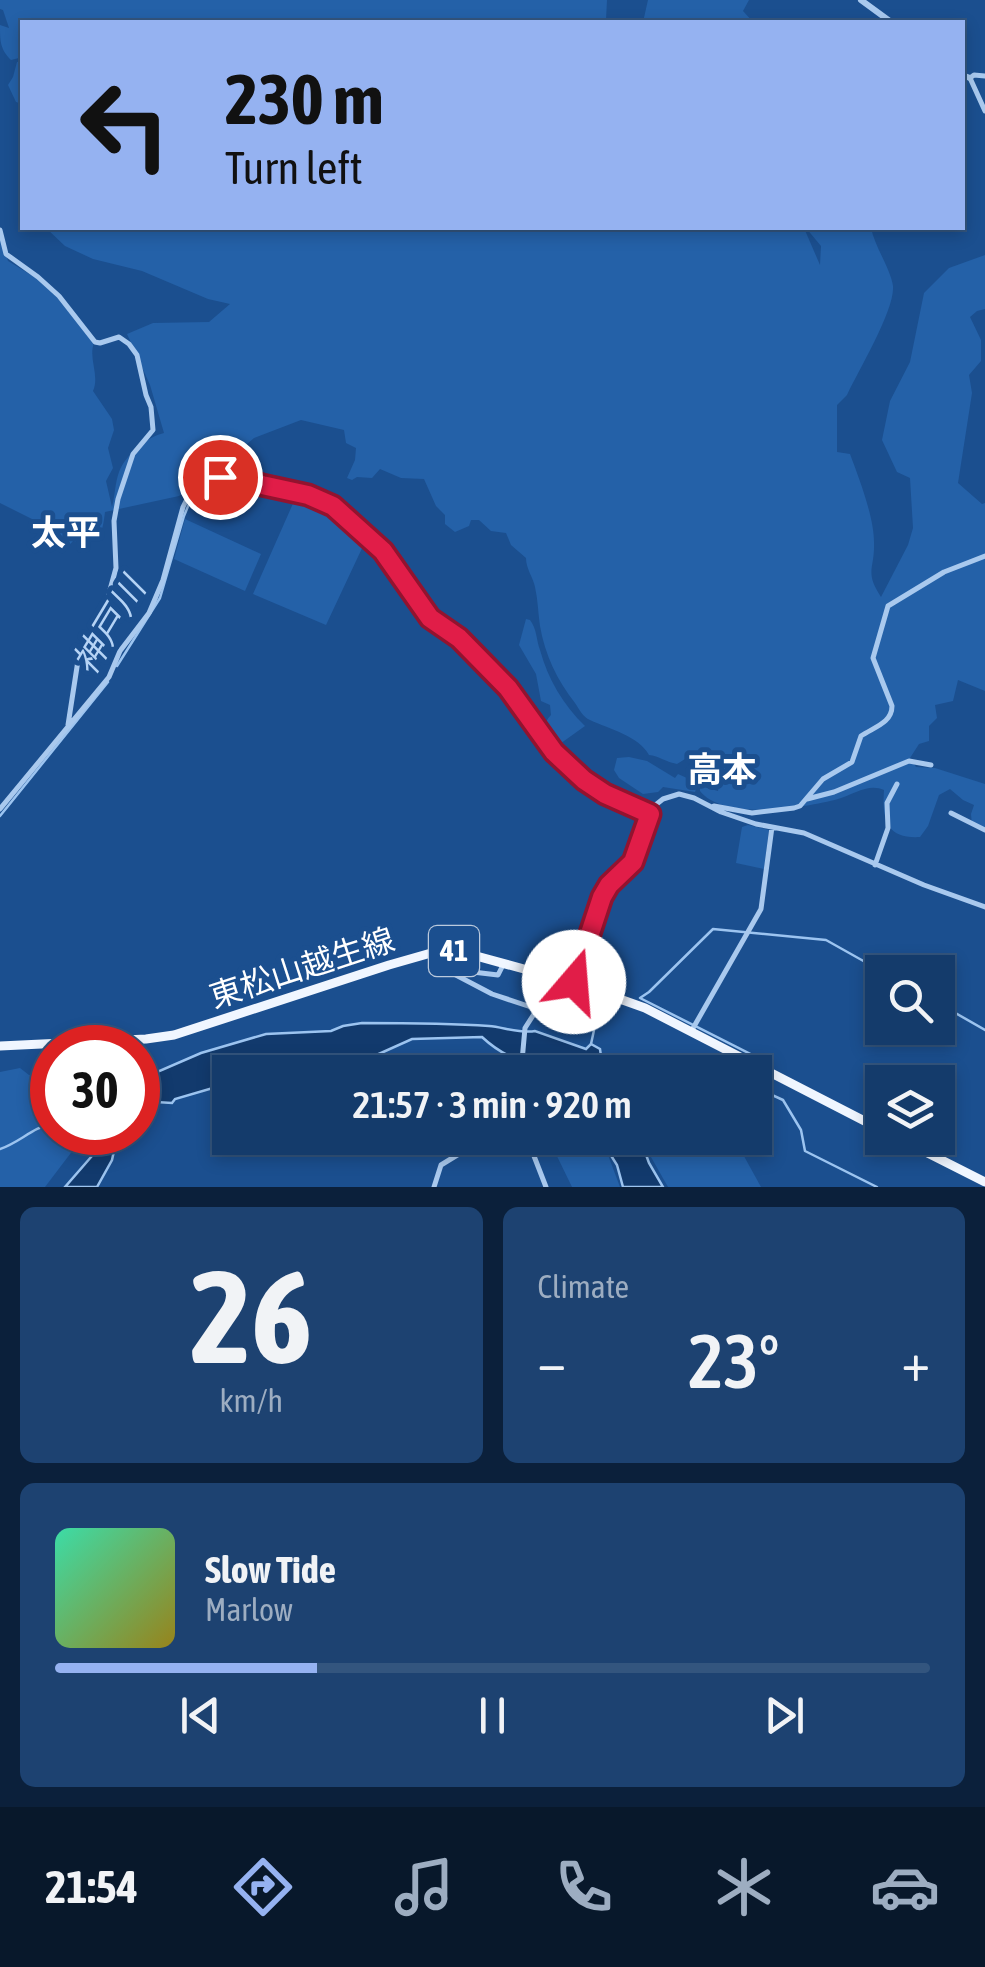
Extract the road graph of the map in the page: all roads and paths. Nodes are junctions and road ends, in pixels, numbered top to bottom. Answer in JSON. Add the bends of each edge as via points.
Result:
{"nodes":[{"id":1,"x":862,"y":0,"type":"edge"},
{"id":2,"x":888,"y":20,"type":"edge"},
{"id":3,"x":966,"y":76,"type":"edge"},
{"id":4,"x":985,"y":76,"type":"edge"},
{"id":5,"x":985,"y":111,"type":"edge"},
{"id":6,"x":0,"y":230,"type":"edge"},
{"id":7,"x":985,"y":556,"type":"edge"},
{"id":8,"x":68,"y":728,"type":"junction"},
{"id":9,"x":931,"y":765,"type":"dead end"},
{"id":10,"x":897,"y":784,"type":"dead end"},
{"id":11,"x":804,"y":800,"type":"junction"},
{"id":12,"x":712,"y":807,"type":"junction"},
{"id":13,"x":0,"y":809,"type":"edge"},
{"id":14,"x":952,"y":812,"type":"dead end"},
{"id":15,"x":650,"y":814,"type":"junction"},
{"id":16,"x":772,"y":826,"type":"junction"},
{"id":17,"x":985,"y":830,"type":"edge"},
{"id":18,"x":875,"y":865,"type":"junction"},
{"id":19,"x":985,"y":906,"type":"edge"},
{"id":20,"x":505,"y":962,"type":"junction"},
{"id":21,"x":574,"y":982,"type":"junction"},
{"id":22,"x":690,"y":1032,"type":"junction"},
{"id":23,"x":0,"y":1046,"type":"edge"},
{"id":24,"x":523,"y":1055,"type":"edge"},
{"id":25,"x":865,"y":1121,"type":"edge"},
{"id":26,"x":458,"y":1155,"type":"edge"},
{"id":27,"x":533,"y":1155,"type":"edge"},
{"id":28,"x":932,"y":1155,"type":"edge"},
{"id":29,"x":985,"y":1182,"type":"edge"},
{"id":30,"x":434,"y":1187,"type":"edge"},
{"id":31,"x":546,"y":1187,"type":"edge"}],
"edges":[{"from":1,"to":2,"type":"street"},
{"from":3,"to":4,"type":"street"},
{"from":3,"to":5,"type":"street"},
{"from":6,"to":8,"type":"street","via":[[6,254],[59,296],[96,342],[119,337],[134,350],[152,406],[150,436],[133,454],[118,500],[116,568],[105,608],[79,654]]},
{"from":7,"to":11,"type":"street","via":[[888,606],[874,658],[892,714],[861,736],[852,762]]},
{"from":8,"to":13,"type":"street"},
{"from":8,"to":15,"type":"street","via":[[149,613],[190,492],[212,479],[236,477],[333,506],[383,551],[430,618],[508,688],[554,752],[605,794]]},
{"from":9,"to":11,"type":"street","via":[[909,761]]},
{"from":10,"to":18,"type":"street"},
{"from":11,"to":12,"type":"street","via":[[794,808],[752,813]]},
{"from":12,"to":15,"type":"street","via":[[674,794]]},
{"from":12,"to":16,"type":"street"},
{"from":14,"to":17,"type":"street"},
{"from":15,"to":21,"type":"street","via":[[633,862],[602,897]]},
{"from":16,"to":18,"type":"street"},
{"from":16,"to":22,"type":"street","via":[[760,909]]},
{"from":18,"to":19,"type":"street"},
{"from":20,"to":21,"type":"main road","name":"東松山越生線","number":"41"},
{"from":20,"to":23,"type":"main road","name":"東松山越生線","number":"41","via":[[438,952],[174,1035]]},
{"from":20,"to":24,"type":"street","via":[[498,976],[452,974],[533,1007]]},
{"from":21,"to":22,"type":"main road","name":"東松山越生線","number":"41"},
{"from":22,"to":25,"type":"main road","name":"東松山越生線","number":"41"},
{"from":26,"to":30,"type":"street","via":[[441,1165]]},
{"from":27,"to":31,"type":"street"},
{"from":28,"to":29,"type":"main road"}]}
